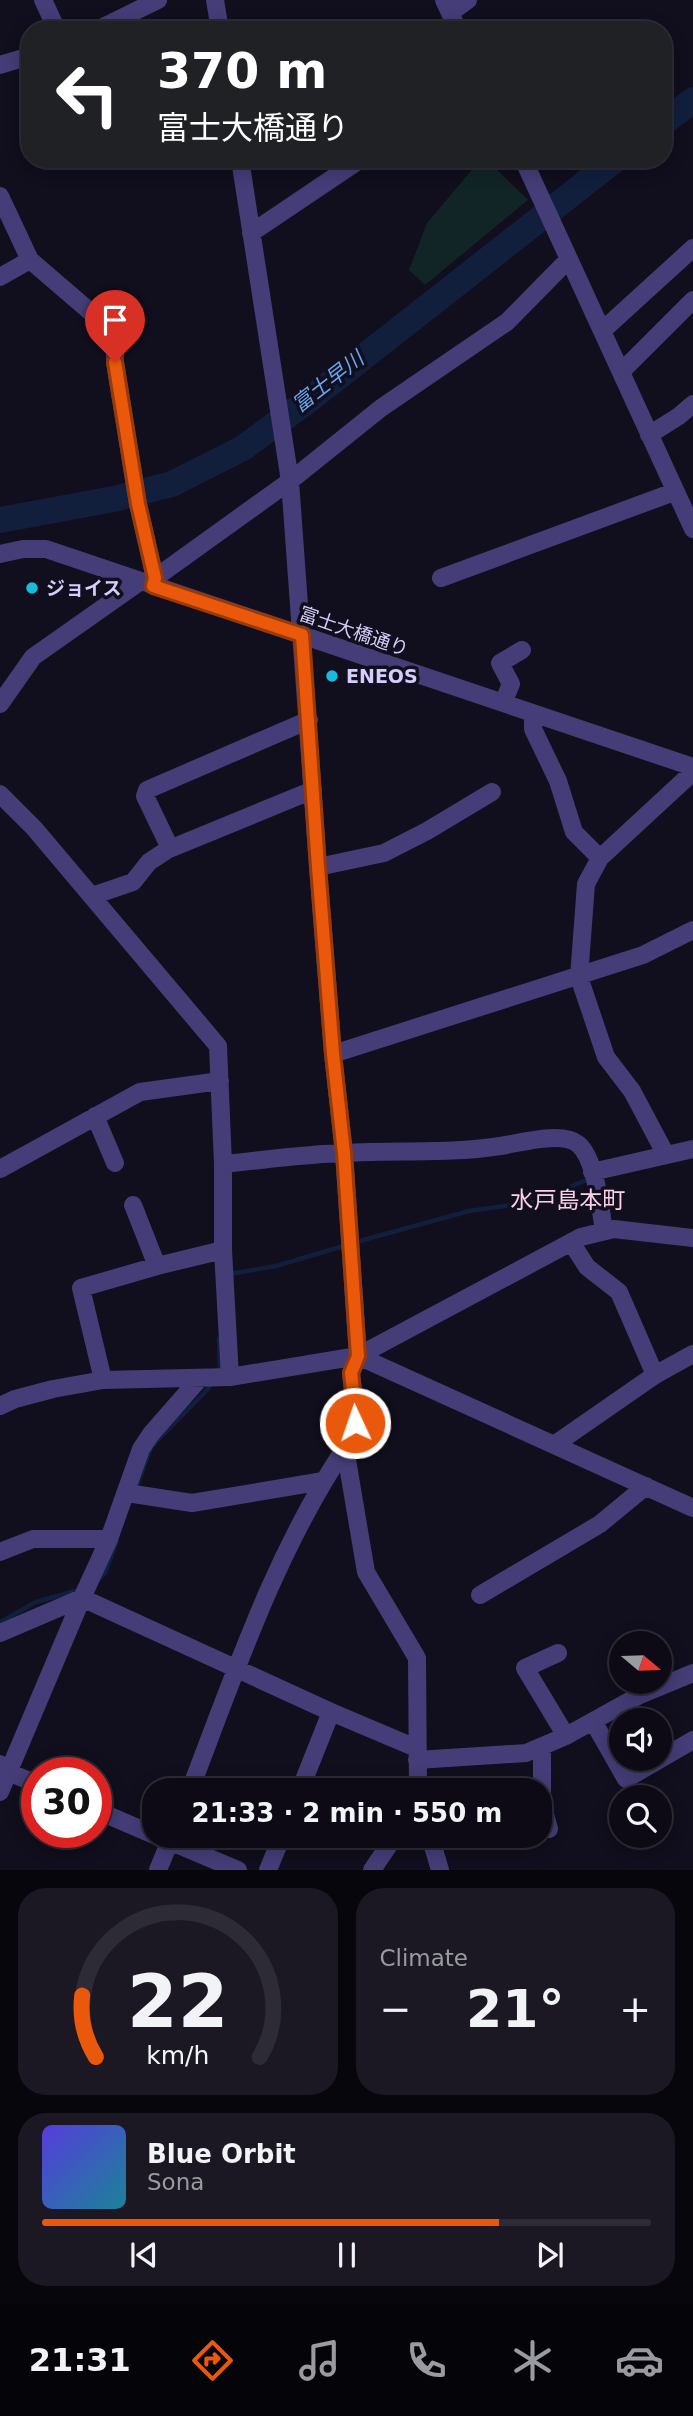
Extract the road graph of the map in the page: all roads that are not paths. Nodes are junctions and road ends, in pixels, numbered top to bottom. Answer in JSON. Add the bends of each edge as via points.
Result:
{"nodes":[{"id":1,"x":43,"y":0,"type":"edge"},
{"id":2,"x":158,"y":0,"type":"edge"},
{"id":3,"x":215,"y":0,"type":"edge"},
{"id":4,"x":468,"y":0,"type":"edge"},
{"id":5,"x":447,"y":7,"type":"edge"},
{"id":6,"x":53,"y":21,"type":"edge"},
{"id":7,"x":115,"y":21,"type":"edge"},
{"id":8,"x":218,"y":21,"type":"edge"},
{"id":9,"x":21,"y":59,"type":"edge"},
{"id":10,"x":0,"y":65,"type":"edge"},
{"id":11,"x":241,"y":168,"type":"edge"},
{"id":12,"x":347,"y":168,"type":"edge"},
{"id":13,"x":527,"y":168,"type":"edge"},
{"id":14,"x":0,"y":196,"type":"edge"},
{"id":15,"x":251,"y":233,"type":"junction"},
{"id":16,"x":693,"y":248,"type":"edge"},
{"id":17,"x":30,"y":260,"type":"junction"},
{"id":18,"x":568,"y":260,"type":"junction"},
{"id":19,"x":0,"y":277,"type":"edge"},
{"id":20,"x":693,"y":300,"type":"edge"},
{"id":21,"x":602,"y":331,"type":"junction"},
{"id":22,"x":621,"y":372,"type":"junction"},
{"id":23,"x":693,"y":404,"type":"edge"},
{"id":24,"x":649,"y":435,"type":"junction"},
{"id":25,"x":290,"y":481,"type":"junction"},
{"id":26,"x":674,"y":492,"type":"junction"},
{"id":27,"x":693,"y":529,"type":"edge"},
{"id":28,"x":0,"y":554,"type":"edge"},
{"id":29,"x":441,"y":578,"type":"dead end"},
{"id":30,"x":150,"y":582,"type":"junction"},
{"id":31,"x":302,"y":635,"type":"junction"},
{"id":32,"x":522,"y":650,"type":"dead end"},
{"id":33,"x":503,"y":703,"type":"junction"},
{"id":34,"x":0,"y":704,"type":"edge"},
{"id":35,"x":533,"y":713,"type":"junction"},
{"id":36,"x":309,"y":720,"type":"junction"},
{"id":37,"x":693,"y":769,"type":"edge"},
{"id":38,"x":313,"y":790,"type":"junction"},
{"id":39,"x":492,"y":792,"type":"dead end"},
{"id":40,"x":0,"y":794,"type":"edge"},
{"id":41,"x":170,"y":848,"type":"junction"},
{"id":42,"x":600,"y":858,"type":"junction"},
{"id":43,"x":318,"y":867,"type":"junction"},
{"id":44,"x":92,"y":896,"type":"junction"},
{"id":45,"x":693,"y":930,"type":"edge"},
{"id":46,"x":579,"y":977,"type":"junction"},
{"id":47,"x":333,"y":1054,"type":"junction"},
{"id":48,"x":220,"y":1080,"type":"junction"},
{"id":49,"x":95,"y":1116,"type":"junction"},
{"id":50,"x":693,"y":1149,"type":"edge"},
{"id":51,"x":344,"y":1153,"type":"junction"},
{"id":52,"x":666,"y":1155,"type":"junction"},
{"id":53,"x":115,"y":1163,"type":"dead end"},
{"id":54,"x":223,"y":1164,"type":"junction"},
{"id":55,"x":0,"y":1169,"type":"edge"},
{"id":56,"x":592,"y":1172,"type":"junction"},
{"id":57,"x":133,"y":1205,"type":"dead end"},
{"id":58,"x":604,"y":1230,"type":"junction"},
{"id":59,"x":693,"y":1238,"type":"edge"},
{"id":60,"x":571,"y":1241,"type":"junction"},
{"id":61,"x":223,"y":1250,"type":"junction"},
{"id":62,"x":158,"y":1266,"type":"junction"},
{"id":63,"x":693,"y":1354,"type":"edge"},
{"id":64,"x":358,"y":1356,"type":"junction"},
{"id":65,"x":655,"y":1375,"type":"junction"},
{"id":66,"x":230,"y":1377,"type":"junction"},
{"id":67,"x":203,"y":1378,"type":"junction"},
{"id":68,"x":103,"y":1380,"type":"junction"},
{"id":69,"x":0,"y":1406,"type":"edge"},
{"id":70,"x":554,"y":1445,"type":"junction"},
{"id":71,"x":345,"y":1448,"type":"junction"},
{"id":72,"x":323,"y":1481,"type":"junction"},
{"id":73,"x":646,"y":1486,"type":"junction"},
{"id":74,"x":127,"y":1493,"type":"junction"},
{"id":75,"x":693,"y":1508,"type":"edge"},
{"id":76,"x":109,"y":1539,"type":"junction"},
{"id":77,"x":0,"y":1552,"type":"edge"},
{"id":78,"x":83,"y":1595,"type":"junction"},
{"id":79,"x":480,"y":1595,"type":"dead end"},
{"id":80,"x":0,"y":1633,"type":"edge"},
{"id":81,"x":558,"y":1653,"type":"dead end"},
{"id":82,"x":237,"y":1668,"type":"junction"},
{"id":83,"x":693,"y":1673,"type":"edge"},
{"id":84,"x":331,"y":1712,"type":"junction"},
{"id":85,"x":593,"y":1721,"type":"junction"},
{"id":86,"x":566,"y":1736,"type":"junction"},
{"id":87,"x":693,"y":1740,"type":"edge"},
{"id":88,"x":542,"y":1746,"type":"junction"},
{"id":89,"x":416,"y":1754,"type":"junction"},
{"id":90,"x":4,"y":1768,"type":"edge"},
{"id":91,"x":21,"y":1776,"type":"edge"},
{"id":92,"x":195,"y":1778,"type":"edge"},
{"id":93,"x":305,"y":1778,"type":"edge"},
{"id":94,"x":417,"y":1778,"type":"edge"},
{"id":95,"x":541,"y":1778,"type":"edge"},
{"id":96,"x":0,"y":1792,"type":"edge"},
{"id":97,"x":112,"y":1816,"type":"edge"},
{"id":98,"x":142,"y":1829,"type":"edge"},
{"id":99,"x":161,"y":1848,"type":"edge"},
{"id":100,"x":188,"y":1848,"type":"edge"},
{"id":101,"x":277,"y":1848,"type":"edge"},
{"id":102,"x":387,"y":1848,"type":"edge"},
{"id":103,"x":433,"y":1848,"type":"edge"},
{"id":104,"x":158,"y":1870,"type":"edge"},
{"id":105,"x":238,"y":1870,"type":"edge"},
{"id":106,"x":268,"y":1870,"type":"edge"},
{"id":107,"x":372,"y":1870,"type":"edge"},
{"id":108,"x":440,"y":1870,"type":"edge"}],
"edges":[{"from":1,"to":6,"type":"street"},
{"from":2,"to":7,"type":"street"},
{"from":3,"to":8,"type":"street"},
{"from":4,"to":5,"type":"street"},
{"from":9,"to":10,"type":"street"},
{"from":11,"to":15,"type":"street"},
{"from":12,"to":15,"type":"street"},
{"from":13,"to":18,"type":"street"},
{"from":14,"to":17,"type":"street"},
{"from":15,"to":25,"type":"street"},
{"from":16,"to":21,"type":"street"},
{"from":17,"to":19,"type":"street"},
{"from":17,"to":30,"type":"street","via":[[115,333],[115,362]]},
{"from":18,"to":21,"type":"street"},
{"from":18,"to":25,"type":"street","via":[[507,322],[381,408]]},
{"from":20,"to":22,"type":"street"},
{"from":21,"to":22,"type":"street"},
{"from":22,"to":24,"type":"street"},
{"from":23,"to":24,"type":"street"},
{"from":24,"to":26,"type":"street"},
{"from":25,"to":30,"type":"street"},
{"from":25,"to":31,"type":"street"},
{"from":26,"to":27,"type":"street"},
{"from":26,"to":29,"type":"street"},
{"from":28,"to":30,"type":"street","name":"富士大橋通り","via":[[46,549]]},
{"from":30,"to":31,"type":"street","name":"富士大橋通り"},
{"from":30,"to":34,"type":"street","via":[[33,657]]},
{"from":31,"to":33,"type":"street","name":"富士大橋通り"},
{"from":31,"to":36,"type":"street"},
{"from":32,"to":33,"type":"street","via":[[500,663],[511,684]]},
{"from":33,"to":35,"type":"street","name":"富士大橋通り"},
{"from":35,"to":37,"type":"street","name":"富士大橋通り"},
{"from":35,"to":42,"type":"street","via":[[533,729],[558,781],[574,832]]},
{"from":36,"to":38,"type":"street"},
{"from":36,"to":41,"type":"street","via":[[147,790],[145,796]]},
{"from":37,"to":42,"type":"street"},
{"from":38,"to":41,"type":"street"},
{"from":38,"to":43,"type":"street"},
{"from":39,"to":43,"type":"street","via":[[384,853]]},
{"from":40,"to":44,"type":"street"},
{"from":41,"to":44,"type":"street","via":[[149,862],[133,882]]},
{"from":42,"to":46,"type":"street","via":[[586,884]]},
{"from":43,"to":47,"type":"street"},
{"from":44,"to":48,"type":"street","via":[[218,1046]]},
{"from":45,"to":46,"type":"street","via":[[643,955]]},
{"from":46,"to":47,"type":"street"},
{"from":46,"to":52,"type":"street","via":[[606,1057],[632,1091]]},
{"from":47,"to":51,"type":"street"},
{"from":48,"to":49,"type":"street","via":[[140,1092]]},
{"from":48,"to":54,"type":"street"},
{"from":49,"to":53,"type":"street"},
{"from":49,"to":55,"type":"street"},
{"from":50,"to":52,"type":"street"},
{"from":51,"to":54,"type":"street"},
{"from":51,"to":56,"type":"street","via":[[469,1151],[567,1139],[586,1153]]},
{"from":51,"to":64,"type":"street"},
{"from":52,"to":56,"type":"street"},
{"from":54,"to":61,"type":"street"},
{"from":56,"to":58,"type":"street"},
{"from":57,"to":62,"type":"street"},
{"from":58,"to":59,"type":"street"},
{"from":58,"to":60,"type":"street"},
{"from":60,"to":64,"type":"street"},
{"from":60,"to":65,"type":"street","via":[[587,1267],[619,1292]]},
{"from":61,"to":62,"type":"street"},
{"from":61,"to":66,"type":"street"},
{"from":62,"to":68,"type":"street","via":[[81,1288]]},
{"from":63,"to":65,"type":"street"},
{"from":64,"to":66,"type":"street"},
{"from":64,"to":70,"type":"street"},
{"from":64,"to":71,"type":"street","via":[[351,1373],[355,1423]]},
{"from":65,"to":70,"type":"street"},
{"from":66,"to":67,"type":"street"},
{"from":67,"to":68,"type":"street"},
{"from":67,"to":74,"type":"street","via":[[141,1449]]},
{"from":68,"to":69,"type":"street","via":[[53,1389]]},
{"from":70,"to":73,"type":"street"},
{"from":71,"to":72,"type":"street"},
{"from":71,"to":89,"type":"street","via":[[366,1572],[417,1658]]},
{"from":72,"to":74,"type":"street","via":[[192,1503]]},
{"from":72,"to":82,"type":"street","via":[[268,1587]]},
{"from":73,"to":75,"type":"street"},
{"from":73,"to":79,"type":"street","via":[[600,1524]]},
{"from":74,"to":76,"type":"street"},
{"from":76,"to":77,"type":"street","via":[[33,1539]]},
{"from":76,"to":78,"type":"street"},
{"from":78,"to":80,"type":"street"},
{"from":78,"to":82,"type":"street"},
{"from":78,"to":90,"type":"street"},
{"from":81,"to":86,"type":"street","via":[[525,1668]]},
{"from":82,"to":84,"type":"street"},
{"from":82,"to":92,"type":"street"},
{"from":83,"to":85,"type":"street"},
{"from":84,"to":89,"type":"street"},
{"from":84,"to":93,"type":"street"},
{"from":85,"to":86,"type":"street"},
{"from":85,"to":87,"type":"street","via":[[626,1779]]},
{"from":86,"to":88,"type":"street"},
{"from":88,"to":89,"type":"street","via":[[526,1753]]},
{"from":88,"to":95,"type":"street"},
{"from":89,"to":94,"type":"street"},
{"from":90,"to":91,"type":"street"},
{"from":90,"to":96,"type":"street"},
{"from":97,"to":98,"type":"street"},
{"from":99,"to":104,"type":"street"},
{"from":100,"to":105,"type":"street"},
{"from":101,"to":106,"type":"street"},
{"from":102,"to":107,"type":"street"},
{"from":103,"to":108,"type":"street"}]}
